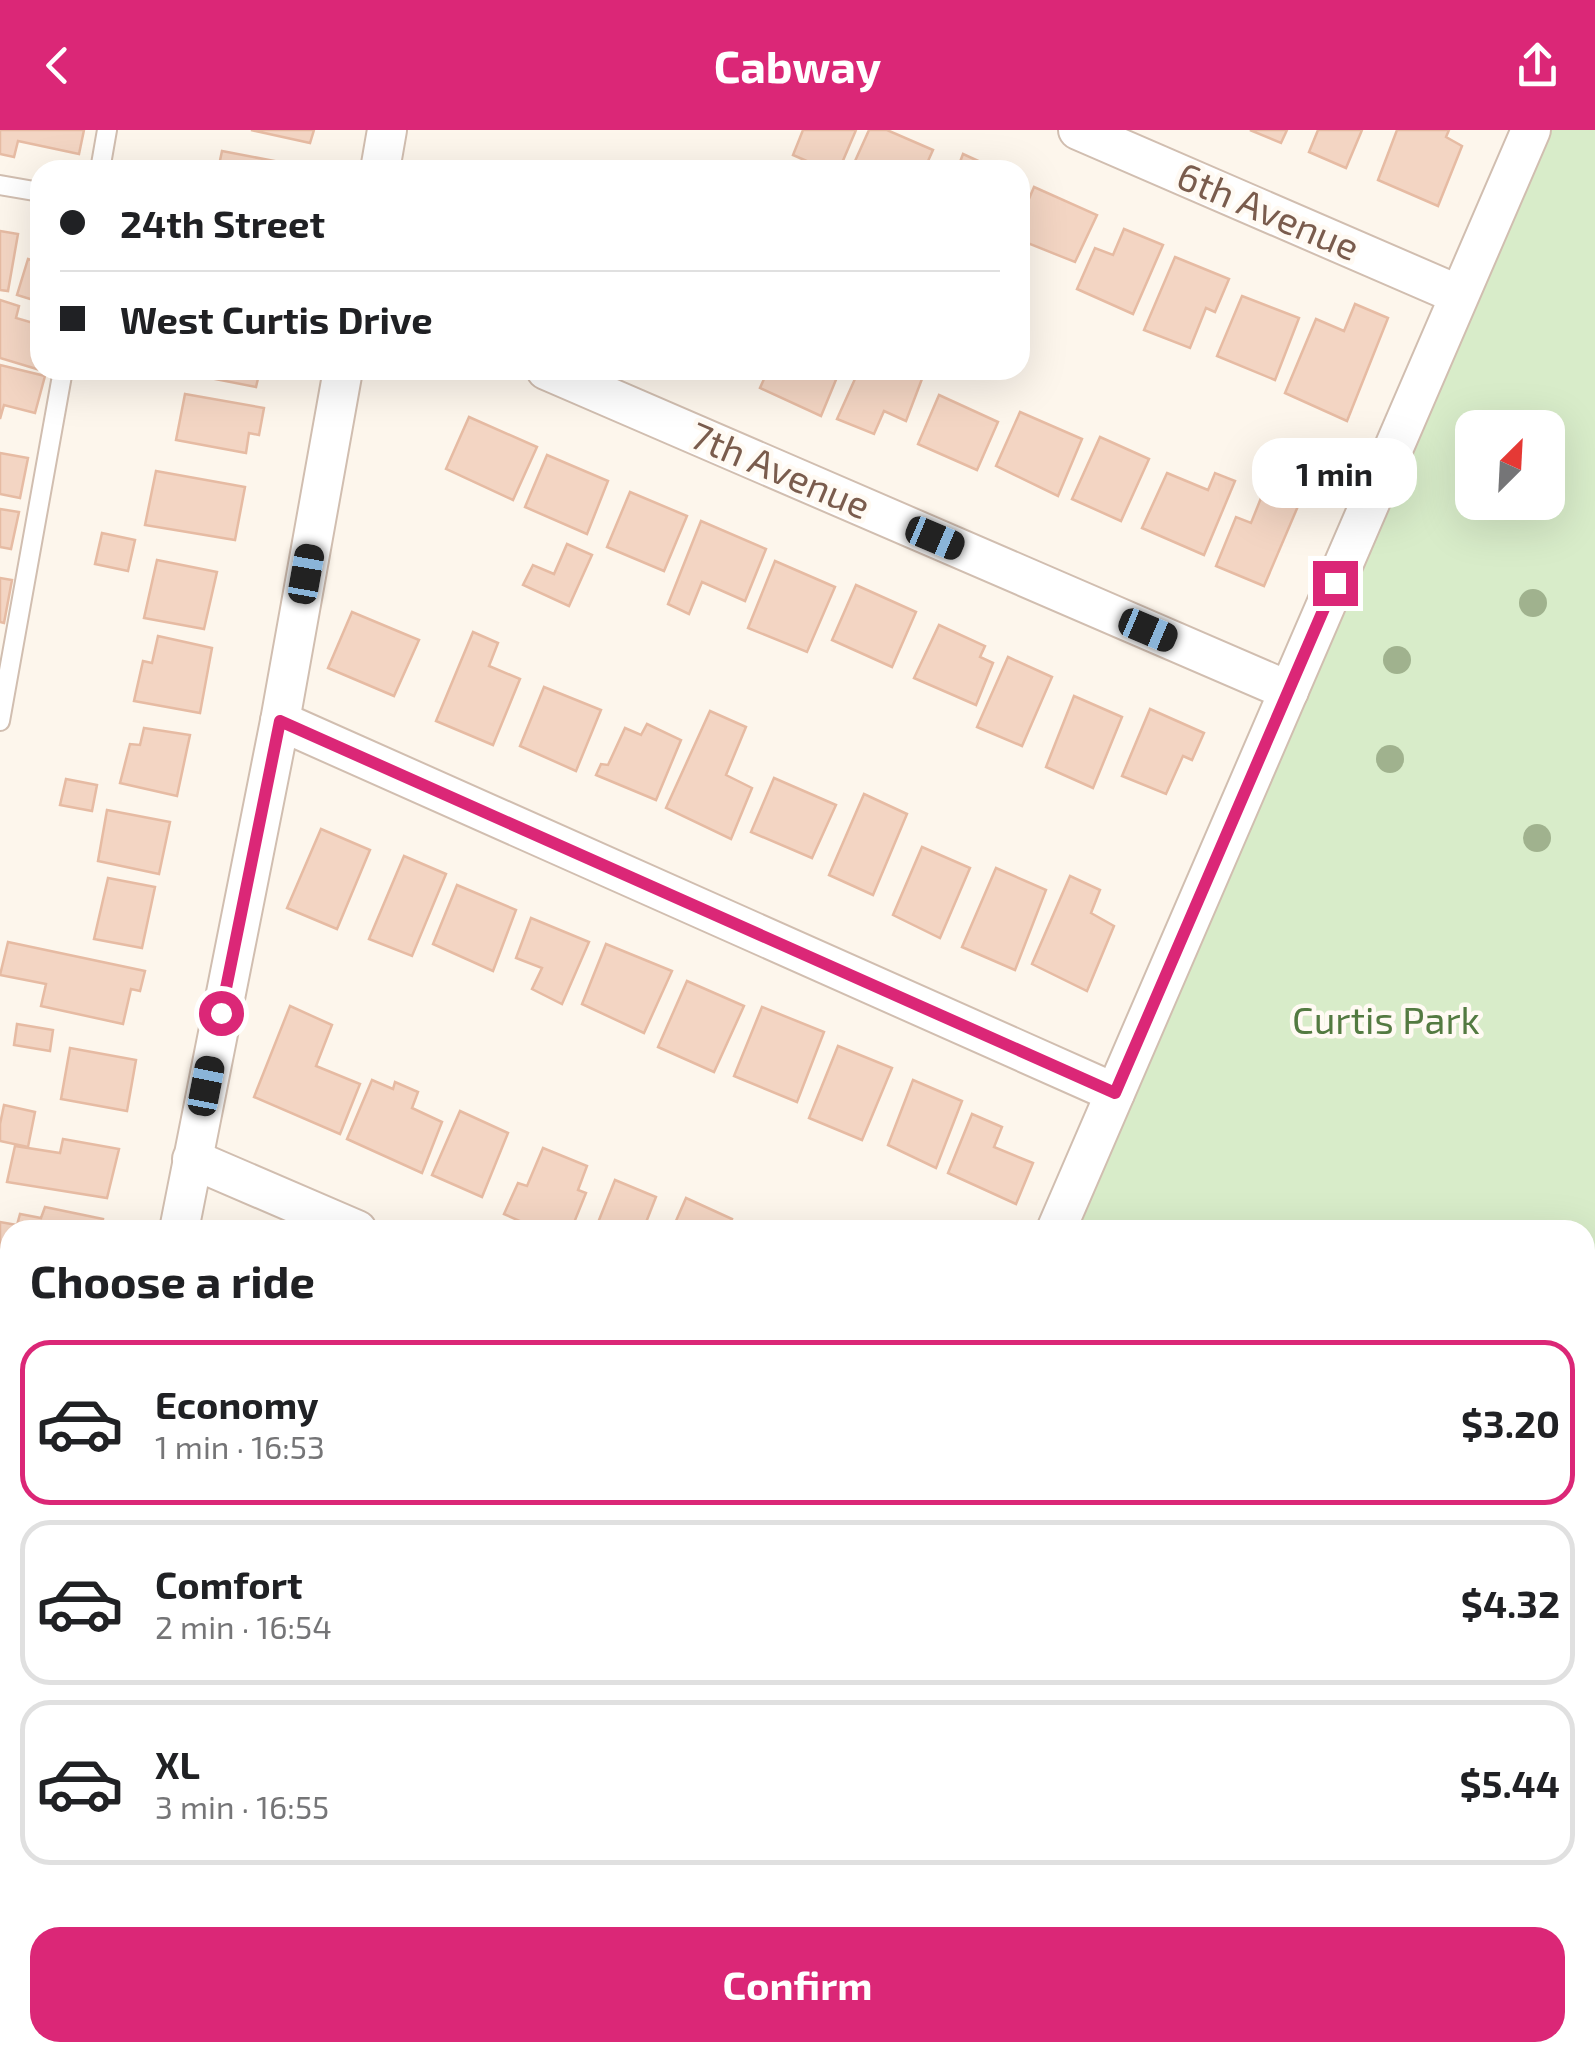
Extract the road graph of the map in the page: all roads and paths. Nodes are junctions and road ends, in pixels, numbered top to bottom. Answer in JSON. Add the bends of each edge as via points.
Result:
{"nodes":[{"id":1,"x":107,"y":130,"type":"edge"},
{"id":2,"x":387,"y":130,"type":"edge"},
{"id":3,"x":1078,"y":130,"type":"edge"},
{"id":4,"x":1530,"y":130,"type":"edge"},
{"id":5,"x":102,"y":160,"type":"edge"},
{"id":6,"x":382,"y":160,"type":"edge"},
{"id":7,"x":0,"y":185,"type":"edge"},
{"id":8,"x":30,"y":190,"type":"edge"},
{"id":9,"x":1459,"y":295,"type":"junction"},
{"id":10,"x":62,"y":380,"type":"edge"},
{"id":11,"x":341,"y":380,"type":"edge"},
{"id":12,"x":569,"y":380,"type":"edge"},
{"id":13,"x":1289,"y":690,"type":"junction"},
{"id":14,"x":0,"y":721,"type":"edge"},
{"id":15,"x":280,"y":721,"type":"junction"},
{"id":16,"x":1115,"y":1093,"type":"junction"},
{"id":17,"x":192,"y":1159,"type":"junction"},
{"id":18,"x":181,"y":1220,"type":"edge"},
{"id":19,"x":334,"y":1220,"type":"edge"},
{"id":20,"x":1060,"y":1220,"type":"edge"}],
"edges":[{"from":1,"to":5,"type":"lane"},
{"from":2,"to":6,"type":"street"},
{"from":3,"to":9,"type":"street","name":"6th Avenue"},
{"from":4,"to":9,"type":"street"},
{"from":7,"to":8,"type":"lane"},
{"from":9,"to":13,"type":"street"},
{"from":10,"to":14,"type":"lane"},
{"from":11,"to":15,"type":"street"},
{"from":12,"to":13,"type":"street","name":"7th Avenue"},
{"from":13,"to":16,"type":"street"},
{"from":15,"to":16,"type":"street"},
{"from":15,"to":17,"type":"street"},
{"from":16,"to":20,"type":"street"},
{"from":17,"to":18,"type":"street"},
{"from":17,"to":19,"type":"street"}]}
